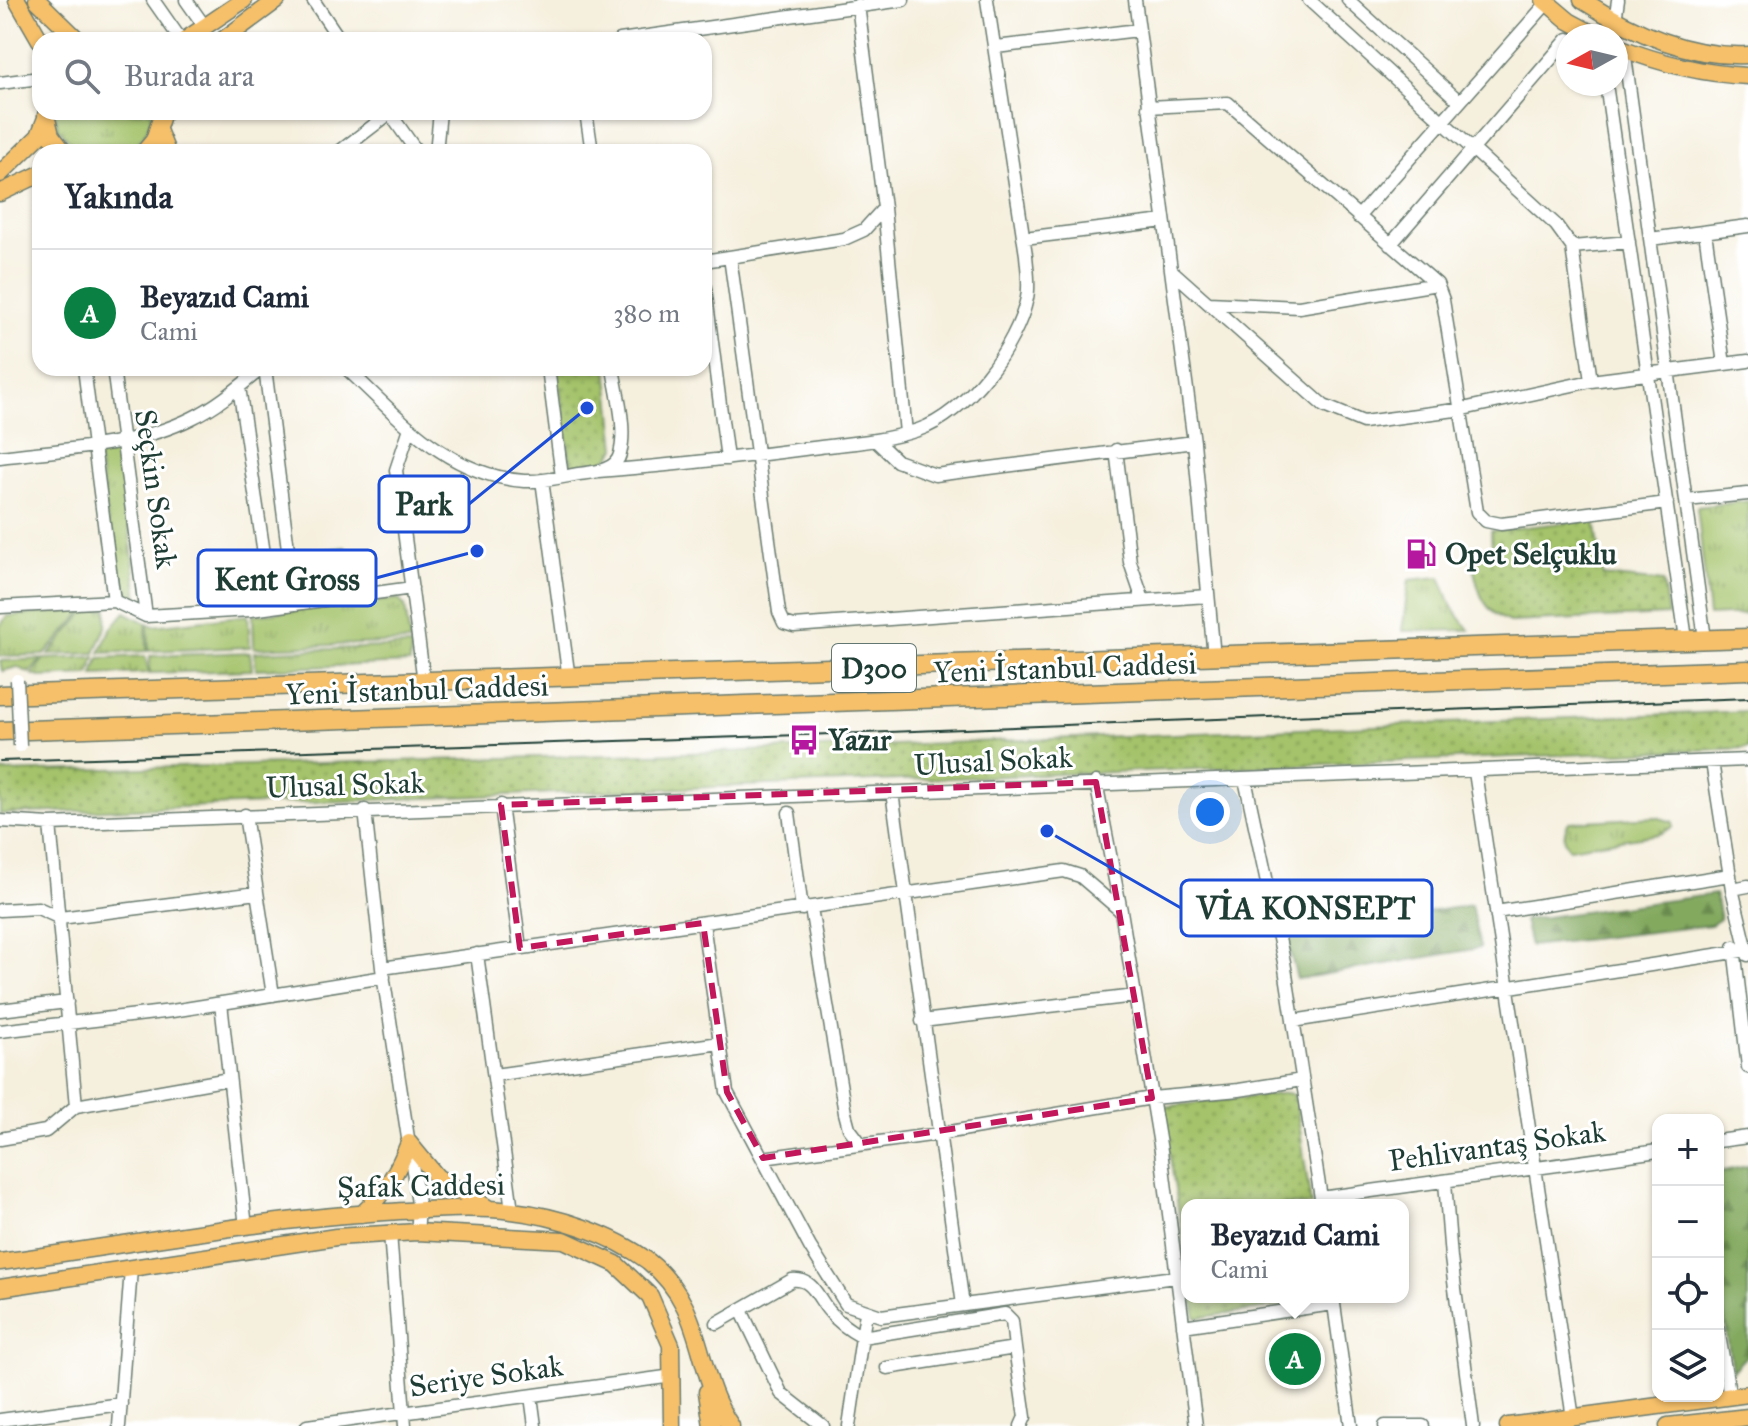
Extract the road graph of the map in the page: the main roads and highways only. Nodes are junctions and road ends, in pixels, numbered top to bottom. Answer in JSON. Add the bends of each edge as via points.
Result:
{"nodes":[{"id":1,"x":17,"y":0,"type":"edge"},
{"id":2,"x":37,"y":0,"type":"edge"},
{"id":3,"x":244,"y":0,"type":"edge"},
{"id":4,"x":277,"y":0,"type":"edge"},
{"id":5,"x":1582,"y":0,"type":"edge"},
{"id":6,"x":1545,"y":1,"type":"edge"},
{"id":7,"x":1564,"y":24,"type":"edge"},
{"id":8,"x":35,"y":32,"type":"edge"},
{"id":9,"x":70,"y":32,"type":"edge"},
{"id":10,"x":197,"y":32,"type":"edge"},
{"id":11,"x":234,"y":32,"type":"edge"},
{"id":12,"x":1628,"y":50,"type":"edge"},
{"id":13,"x":1748,"y":55,"type":"edge"},
{"id":14,"x":1748,"y":76,"type":"edge"},
{"id":15,"x":44,"y":120,"type":"edge"},
{"id":16,"x":47,"y":120,"type":"edge"},
{"id":17,"x":161,"y":120,"type":"edge"},
{"id":18,"x":158,"y":130,"type":"junction"},
{"id":19,"x":58,"y":144,"type":"edge"},
{"id":20,"x":149,"y":144,"type":"edge"},
{"id":21,"x":164,"y":144,"type":"edge"},
{"id":22,"x":0,"y":174,"type":"edge"},
{"id":23,"x":32,"y":178,"type":"edge"},
{"id":24,"x":0,"y":193,"type":"edge"},
{"id":25,"x":1748,"y":638,"type":"edge"},
{"id":26,"x":1748,"y":670,"type":"edge"},
{"id":27,"x":0,"y":695,"type":"edge"},
{"id":28,"x":0,"y":731,"type":"edge"},
{"id":29,"x":493,"y":1210,"type":"junction"},
{"id":30,"x":362,"y":1214,"type":"junction"},
{"id":31,"x":0,"y":1262,"type":"edge"},
{"id":32,"x":0,"y":1288,"type":"edge"},
{"id":33,"x":700,"y":1348,"type":"junction"},
{"id":34,"x":673,"y":1376,"type":"junction"},
{"id":35,"x":1748,"y":1383,"type":"edge"},
{"id":36,"x":1748,"y":1394,"type":"edge"},
{"id":37,"x":1730,"y":1397,"type":"junction"},
{"id":38,"x":1745,"y":1420,"type":"edge"},
{"id":39,"x":672,"y":1426,"type":"edge"},
{"id":40,"x":684,"y":1426,"type":"edge"},
{"id":41,"x":712,"y":1426,"type":"edge"},
{"id":42,"x":731,"y":1426,"type":"edge"},
{"id":43,"x":1508,"y":1426,"type":"edge"},
{"id":44,"x":1668,"y":1426,"type":"edge"}],
"edges":[{"from":1,"to":8,"type":"main road"},
{"from":2,"to":9,"type":"main road"},
{"from":3,"to":10,"type":"main road"},
{"from":4,"to":11,"type":"main road"},
{"from":5,"to":13,"type":"main road","via":[[1666,43]]},
{"from":6,"to":7,"type":"main road"},
{"from":12,"to":14,"type":"main road","via":[[1695,71]]},
{"from":15,"to":22,"type":"main road","via":[[39,136]]},
{"from":16,"to":19,"type":"main road"},
{"from":17,"to":18,"type":"main road"},
{"from":18,"to":20,"type":"main road"},
{"from":18,"to":21,"type":"main road"},
{"from":23,"to":24,"type":"main road"},
{"from":25,"to":27,"type":"highway","name":"Yeni İstanbul Caddesi","number":"D300"},
{"from":26,"to":28,"type":"highway","name":"Yeni İstanbul Caddesi","number":"D300"},
{"from":29,"to":30,"type":"main road","name":"Şafak Caddesi"},
{"from":29,"to":30,"type":"main road","via":[[453,1190],[409,1143],[397,1172]]},
{"from":29,"to":33,"type":"main road","name":"Şafak Caddesi","via":[[512,1210],[601,1235],[648,1261],[682,1297]]},
{"from":30,"to":31,"type":"main road","name":"Şafak Caddesi"},
{"from":32,"to":34,"type":"main road","name":"Şafak Caddesi","via":[[336,1237],[417,1232],[564,1240],[616,1264],[650,1296],[671,1345]]},
{"from":33,"to":41,"type":"main road"},
{"from":33,"to":42,"type":"main road","name":"Şafak Caddesi"},
{"from":34,"to":39,"type":"main road","name":"Şafak Caddesi"},
{"from":34,"to":40,"type":"main road"},
{"from":35,"to":37,"type":"main road"},
{"from":36,"to":37,"type":"main road"},
{"from":37,"to":43,"type":"main road"},
{"from":38,"to":44,"type":"main road"}]}
